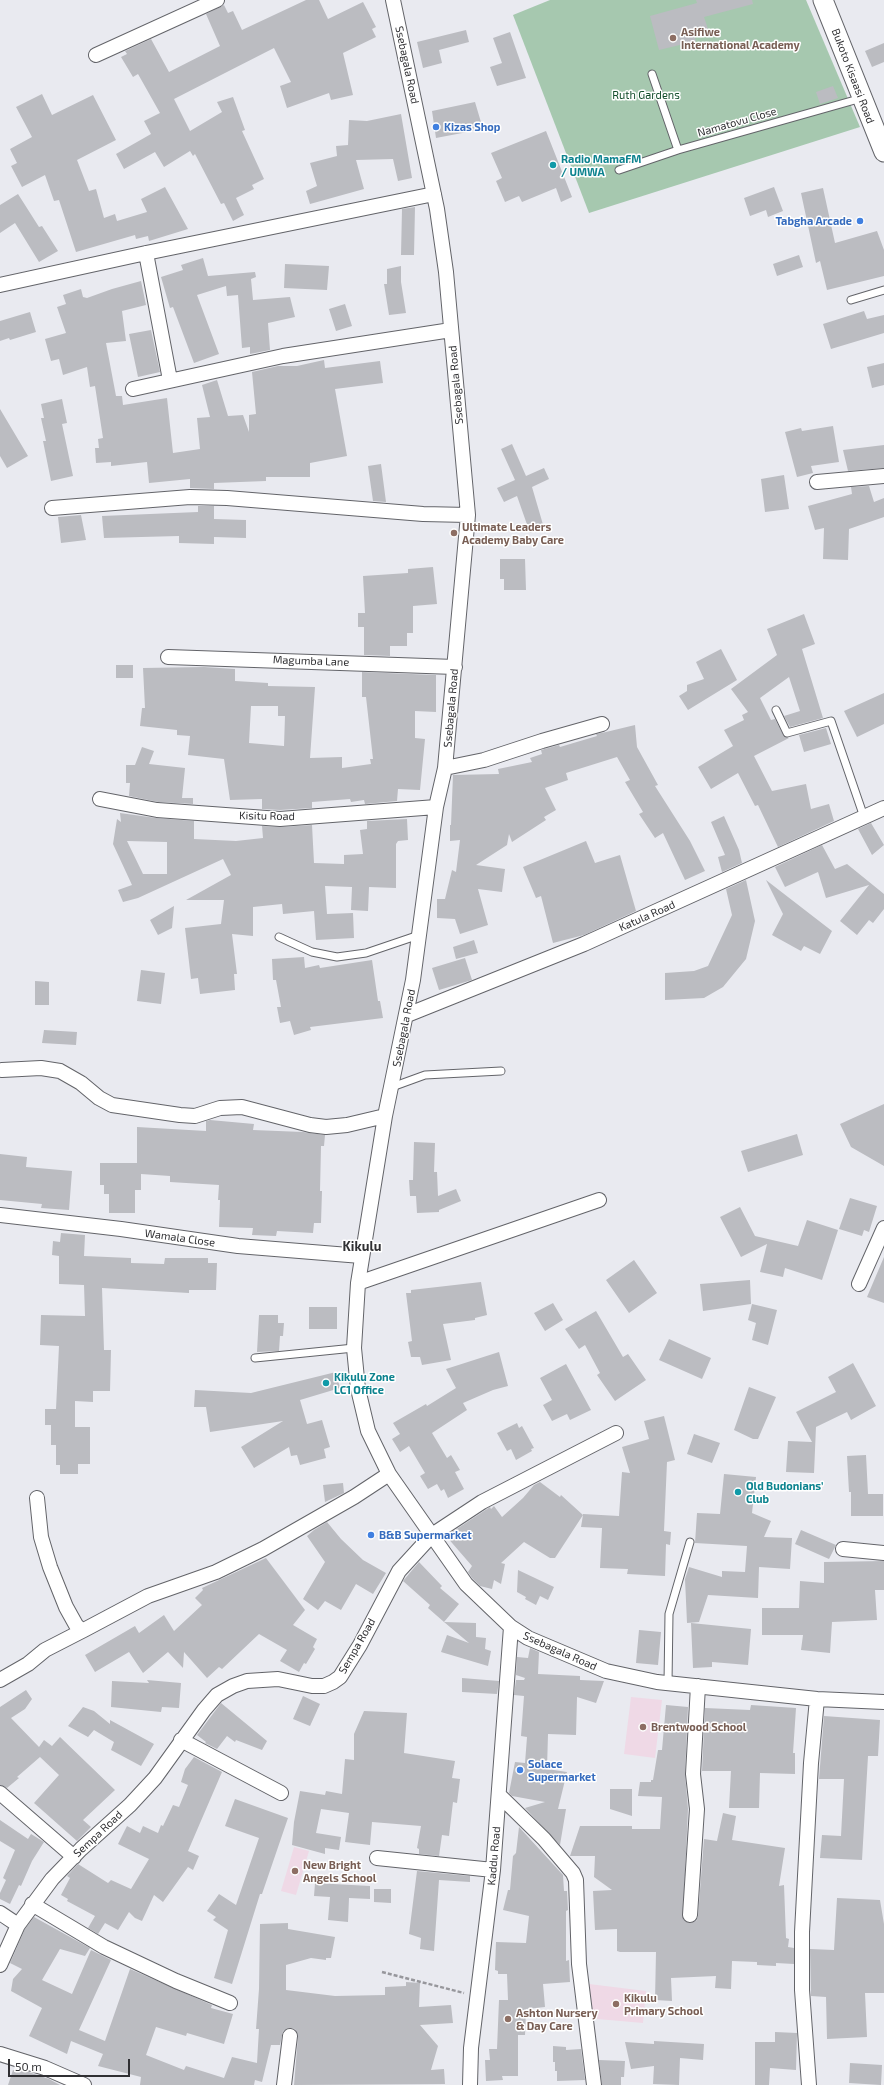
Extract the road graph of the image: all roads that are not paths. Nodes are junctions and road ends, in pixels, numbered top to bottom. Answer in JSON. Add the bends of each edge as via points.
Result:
{"nodes":[{"id":1,"x":217,"y":0,"type":"edge"},
{"id":2,"x":393,"y":0,"type":"edge"},
{"id":3,"x":823,"y":0,"type":"edge"},
{"id":4,"x":96,"y":55,"type":"dead end"},
{"id":5,"x":652,"y":74,"type":"dead end"},
{"id":6,"x":863,"y":98,"type":"junction"},
{"id":7,"x":678,"y":150,"type":"junction"},
{"id":8,"x":884,"y":152,"type":"edge"},
{"id":9,"x":619,"y":170,"type":"dead end"},
{"id":10,"x":434,"y":194,"type":"junction"},
{"id":11,"x":146,"y":253,"type":"junction"},
{"id":12,"x":0,"y":285,"type":"edge"},
{"id":13,"x":884,"y":290,"type":"edge"},
{"id":14,"x":851,"y":300,"type":"dead end"},
{"id":15,"x":451,"y":330,"type":"junction"},
{"id":16,"x":170,"y":380,"type":"junction"},
{"id":17,"x":133,"y":389,"type":"dead end"},
{"id":18,"x":884,"y":476,"type":"edge"},
{"id":19,"x":817,"y":482,"type":"dead end"},
{"id":20,"x":52,"y":508,"type":"dead end"},
{"id":21,"x":468,"y":515,"type":"junction"},
{"id":22,"x":168,"y":657,"type":"dead end"},
{"id":23,"x":455,"y":667,"type":"junction"},
{"id":24,"x":776,"y":710,"type":"dead end"},
{"id":25,"x":602,"y":724,"type":"dead end"},
{"id":26,"x":446,"y":768,"type":"junction"},
{"id":27,"x":100,"y":799,"type":"dead end"},
{"id":28,"x":436,"y":807,"type":"junction"},
{"id":29,"x":884,"y":808,"type":"edge"},
{"id":30,"x":864,"y":817,"type":"junction"},
{"id":31,"x":419,"y":934,"type":"junction"},
{"id":32,"x":279,"y":938,"type":"dead end"},
{"id":33,"x":407,"y":1014,"type":"junction"},
{"id":34,"x":2,"y":1070,"type":"dead end"},
{"id":35,"x":501,"y":1071,"type":"dead end"},
{"id":36,"x":392,"y":1088,"type":"junction"},
{"id":37,"x":385,"y":1116,"type":"junction"},
{"id":38,"x":600,"y":1200,"type":"dead end"},
{"id":39,"x":0,"y":1215,"type":"edge"},
{"id":40,"x":884,"y":1228,"type":"edge"},
{"id":41,"x":361,"y":1256,"type":"junction"},
{"id":42,"x":358,"y":1283,"type":"junction"},
{"id":43,"x":858,"y":1284,"type":"dead end"},
{"id":44,"x":354,"y":1348,"type":"junction"},
{"id":45,"x":255,"y":1358,"type":"dead end"},
{"id":46,"x":616,"y":1433,"type":"dead end"},
{"id":47,"x":389,"y":1474,"type":"junction"},
{"id":48,"x":37,"y":1498,"type":"dead end"},
{"id":49,"x":432,"y":1535,"type":"junction"},
{"id":50,"x":690,"y":1542,"type":"dead end"},
{"id":51,"x":843,"y":1549,"type":"dead end"},
{"id":52,"x":884,"y":1553,"type":"edge"},
{"id":53,"x":511,"y":1627,"type":"junction"},
{"id":54,"x":82,"y":1631,"type":"junction"},
{"id":55,"x":0,"y":1680,"type":"edge"},
{"id":56,"x":668,"y":1683,"type":"junction"},
{"id":57,"x":698,"y":1686,"type":"junction"},
{"id":58,"x":817,"y":1699,"type":"junction"},
{"id":59,"x":884,"y":1702,"type":"edge"},
{"id":60,"x":181,"y":1740,"type":"junction"},
{"id":61,"x":281,"y":1793,"type":"dead end"},
{"id":62,"x":0,"y":1794,"type":"edge"},
{"id":63,"x":498,"y":1794,"type":"junction"},
{"id":64,"x":74,"y":1857,"type":"junction"},
{"id":65,"x":377,"y":1858,"type":"dead end"},
{"id":66,"x":493,"y":1870,"type":"junction"},
{"id":67,"x":32,"y":1904,"type":"junction"},
{"id":68,"x":0,"y":1913,"type":"edge"},
{"id":69,"x":690,"y":1915,"type":"dead end"},
{"id":70,"x":18,"y":1925,"type":"junction"},
{"id":71,"x":0,"y":1965,"type":"edge"},
{"id":72,"x":230,"y":2003,"type":"dead end"},
{"id":73,"x":290,"y":2036,"type":"dead end"},
{"id":74,"x":0,"y":2054,"type":"edge"},
{"id":75,"x":84,"y":2085,"type":"edge"},
{"id":76,"x":284,"y":2085,"type":"edge"},
{"id":77,"x":470,"y":2085,"type":"edge"},
{"id":78,"x":594,"y":2085,"type":"edge"},
{"id":79,"x":809,"y":2085,"type":"edge"}],
"edges":[{"from":1,"to":4,"type":"street"},
{"from":2,"to":10,"type":"street","name":"Ssebagala Road"},
{"from":3,"to":6,"type":"main road","name":"Bukoto Kisaasi Road"},
{"from":5,"to":7,"type":"lane"},
{"from":6,"to":7,"type":"lane","name":"Namatovu Close"},
{"from":6,"to":8,"type":"main road","name":"Bukoto Kisaasi Road"},
{"from":7,"to":9,"type":"lane","name":"Namatovu Close"},
{"from":10,"to":11,"type":"street"},
{"from":10,"to":15,"type":"street","name":"Ssebagala Road","via":[[446,272]]},
{"from":11,"to":12,"type":"street"},
{"from":11,"to":16,"type":"street"},
{"from":13,"to":14,"type":"lane"},
{"from":15,"to":16,"type":"street","via":[[291,354]]},
{"from":15,"to":21,"type":"street","name":"Ssebagala Road"},
{"from":16,"to":17,"type":"street"},
{"from":18,"to":19,"type":"street"},
{"from":20,"to":21,"type":"street","via":[[183,498],[227,498],[423,514]]},
{"from":21,"to":23,"type":"street","name":"Ssebagala Road"},
{"from":22,"to":23,"type":"street","name":"Magumba Lane"},
{"from":23,"to":26,"type":"street","name":"Ssebagala Road"},
{"from":24,"to":30,"type":"lane","via":[[787,733],[831,721]]},
{"from":25,"to":26,"type":"street","via":[[484,760]]},
{"from":26,"to":28,"type":"street","name":"Ssebagala Road"},
{"from":27,"to":28,"type":"street","name":"Kisitu Road","via":[[156,810],[280,819]]},
{"from":28,"to":31,"type":"street","name":"Ssebagala Road"},
{"from":29,"to":30,"type":"street","name":"Katula Road"},
{"from":30,"to":33,"type":"street","name":"Katula Road","via":[[584,944]]},
{"from":31,"to":32,"type":"lane","via":[[366,953],[338,957],[312,952]]},
{"from":31,"to":33,"type":"street","name":"Ssebagala Road"},
{"from":33,"to":36,"type":"street","name":"Ssebagala Road"},
{"from":34,"to":37,"type":"street","via":[[41,1068],[60,1071],[112,1105],[180,1115],[195,1116],[220,1108],[242,1107],[326,1127]]},
{"from":35,"to":36,"type":"lane","via":[[425,1075]]},
{"from":36,"to":37,"type":"street","name":"Ssebagala Road"},
{"from":37,"to":41,"type":"street","name":"Ssebagala Road"},
{"from":38,"to":42,"type":"street"},
{"from":39,"to":41,"type":"street","name":"Wamala Close","via":[[238,1246]]},
{"from":40,"to":43,"type":"street"},
{"from":41,"to":42,"type":"street","name":"Ssebagala Road"},
{"from":42,"to":44,"type":"street","name":"Ssebagala Road"},
{"from":44,"to":45,"type":"lane"},
{"from":44,"to":47,"type":"street","name":"Ssebagala Road","via":[[358,1389],[368,1431]]},
{"from":46,"to":49,"type":"street","name":"Sempa Road","via":[[482,1502]]},
{"from":47,"to":49,"type":"street","name":"Ssebagala Road"},
{"from":47,"to":54,"type":"street","via":[[263,1549],[216,1572],[148,1596]]},
{"from":48,"to":54,"type":"street","via":[[41,1537],[50,1567],[66,1607]]},
{"from":49,"to":53,"type":"street","name":"Ssebagala Road","via":[[466,1584]]},
{"from":49,"to":60,"type":"street","name":"Sempa Road","via":[[399,1571],[340,1677],[324,1686],[278,1679],[247,1681],[233,1686],[213,1700]]},
{"from":50,"to":56,"type":"lane","via":[[669,1614]]},
{"from":51,"to":52,"type":"street"},
{"from":53,"to":56,"type":"street","name":"Ssebagala Road","via":[[528,1638],[606,1671]]},
{"from":53,"to":63,"type":"street","name":"Kaddu Road"},
{"from":54,"to":55,"type":"street","via":[[45,1650],[28,1664]]},
{"from":56,"to":57,"type":"street","name":"Ssebagala Road"},
{"from":57,"to":58,"type":"street","name":"Ssebagala Road"},
{"from":57,"to":69,"type":"street","via":[[693,1766],[697,1809]]},
{"from":58,"to":59,"type":"street","name":"Ssebagala Road"},
{"from":58,"to":79,"type":"street","via":[[802,1932],[802,1990]]},
{"from":60,"to":61,"type":"street"},
{"from":60,"to":64,"type":"street","name":"Sempa Road","via":[[155,1778]]},
{"from":62,"to":64,"type":"street"},
{"from":63,"to":66,"type":"street","name":"Kaddu Road"},
{"from":63,"to":78,"type":"street","via":[[544,1839],[576,1880],[579,1964]]},
{"from":64,"to":67,"type":"street","name":"Sempa Road"},
{"from":65,"to":66,"type":"street"},
{"from":66,"to":77,"type":"street","name":"Kaddu Road","via":[[471,2048]]},
{"from":67,"to":70,"type":"street","name":"Sempa Road"},
{"from":67,"to":72,"type":"street","via":[[110,1950]]},
{"from":68,"to":70,"type":"street"},
{"from":70,"to":71,"type":"street","name":"Sempa Road"},
{"from":73,"to":76,"type":"street"},
{"from":74,"to":75,"type":"street","via":[[46,2068]]}]}
